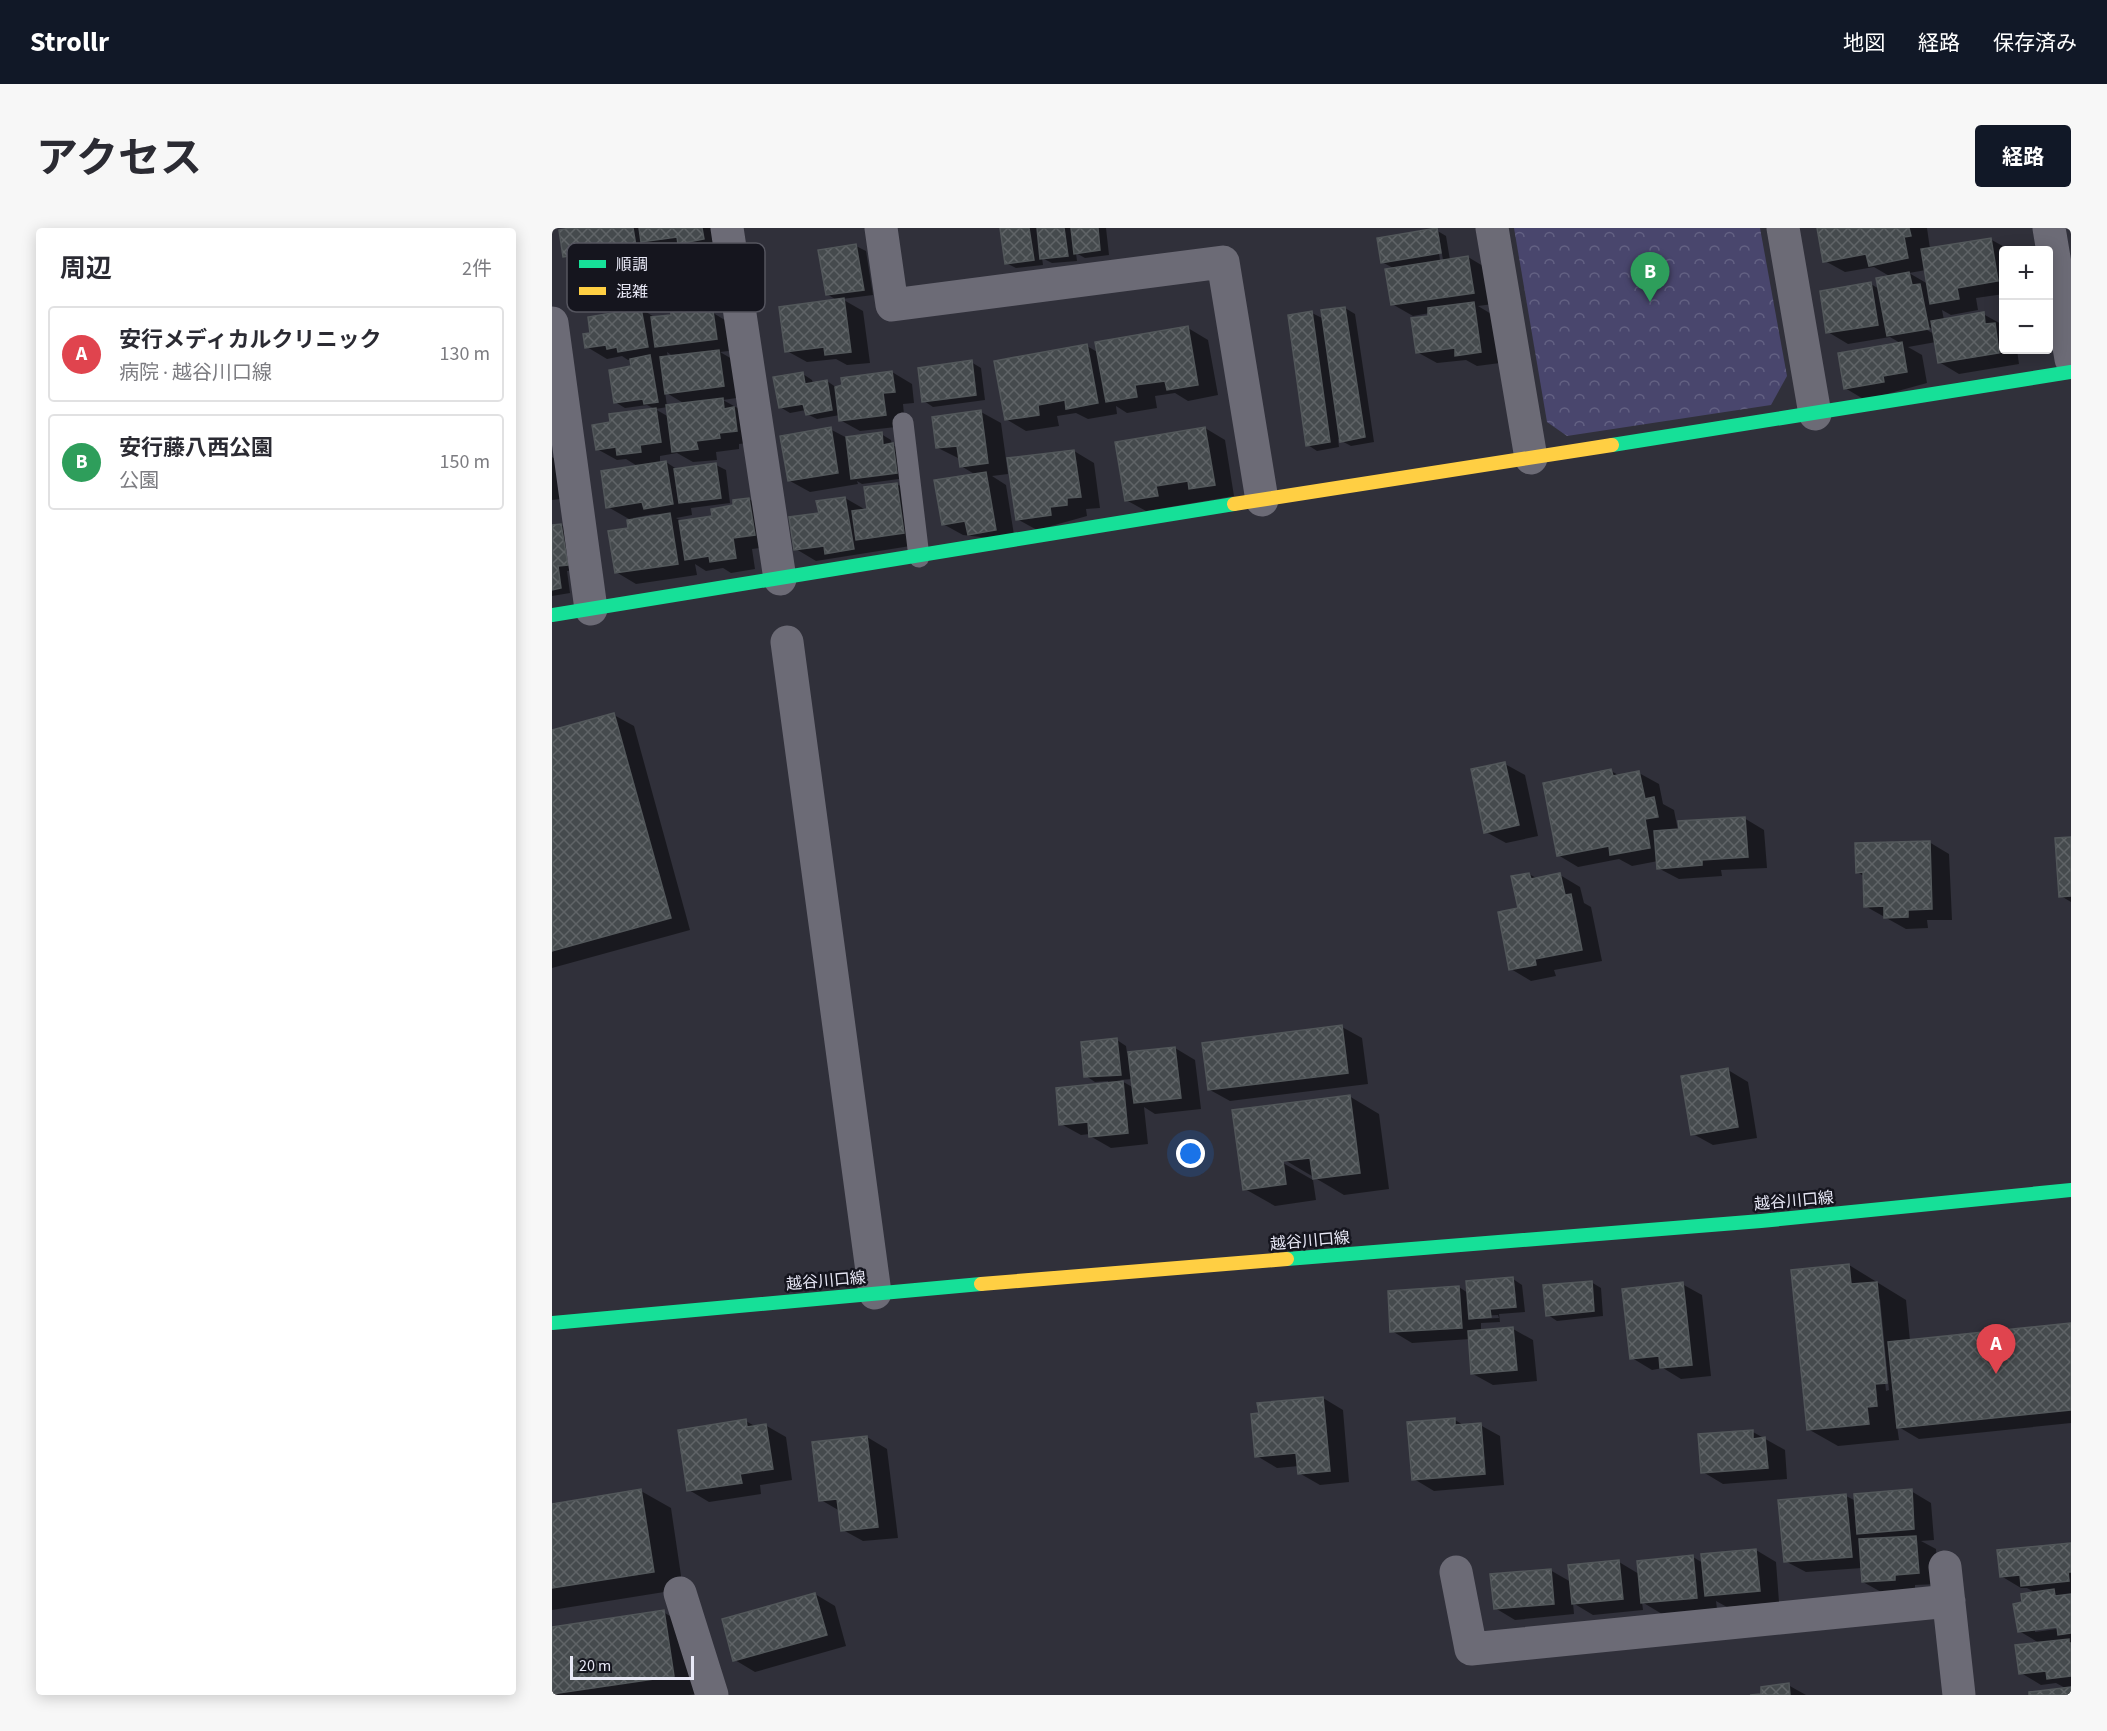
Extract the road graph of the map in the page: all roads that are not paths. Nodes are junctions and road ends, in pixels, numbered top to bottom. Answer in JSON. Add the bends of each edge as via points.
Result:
{"nodes":[{"id":1,"x":727,"y":228,"type":"edge"},
{"id":2,"x":880,"y":228,"type":"edge"},
{"id":3,"x":1492,"y":228,"type":"edge"},
{"id":4,"x":1783,"y":228,"type":"edge"},
{"id":5,"x":2049,"y":228,"type":"edge"},
{"id":6,"x":729,"y":243,"type":"edge"},
{"id":7,"x":740,"y":312,"type":"edge"},
{"id":8,"x":552,"y":323,"type":"edge"},
{"id":9,"x":2071,"y":359,"type":"edge"},
{"id":10,"x":2071,"y":372,"type":"edge"},
{"id":11,"x":1815,"y":414,"type":"junction"},
{"id":12,"x":903,"y":423,"type":"dead end"},
{"id":13,"x":1531,"y":458,"type":"junction"},
{"id":14,"x":564,"y":500,"type":"edge"},
{"id":15,"x":1262,"y":500,"type":"junction"},
{"id":16,"x":920,"y":557,"type":"junction"},
{"id":17,"x":780,"y":579,"type":"junction"},
{"id":18,"x":591,"y":609,"type":"junction"},
{"id":19,"x":552,"y":615,"type":"edge"},
{"id":20,"x":787,"y":642,"type":"dead end"},
{"id":21,"x":2071,"y":1190,"type":"edge"},
{"id":22,"x":875,"y":1293,"type":"junction"},
{"id":23,"x":552,"y":1323,"type":"edge"},
{"id":24,"x":1945,"y":1567,"type":"dead end"},
{"id":25,"x":1456,"y":1572,"type":"dead end"},
{"id":26,"x":680,"y":1593,"type":"dead end"},
{"id":27,"x":1949,"y":1601,"type":"junction"},
{"id":28,"x":712,"y":1695,"type":"edge"},
{"id":29,"x":1959,"y":1695,"type":"edge"}],
"edges":[{"from":1,"to":6,"type":"street"},
{"from":2,"to":15,"type":"street","via":[[892,305],[1223,262]]},
{"from":3,"to":13,"type":"street"},
{"from":4,"to":11,"type":"street"},
{"from":5,"to":9,"type":"street"},
{"from":7,"to":17,"type":"street"},
{"from":8,"to":14,"type":"street"},
{"from":10,"to":11,"type":"street"},
{"from":11,"to":13,"type":"street"},
{"from":12,"to":16,"type":"lane"},
{"from":13,"to":15,"type":"street"},
{"from":14,"to":18,"type":"street"},
{"from":15,"to":16,"type":"street"},
{"from":16,"to":17,"type":"street"},
{"from":17,"to":18,"type":"street"},
{"from":18,"to":19,"type":"street"},
{"from":20,"to":22,"type":"street"},
{"from":21,"to":22,"type":"street","name":"越谷川口線","via":[[1761,1221]]},
{"from":22,"to":23,"type":"street","name":"越谷川口線"},
{"from":24,"to":27,"type":"street"},
{"from":25,"to":27,"type":"street","via":[[1471,1649]]},
{"from":26,"to":28,"type":"street"},
{"from":27,"to":29,"type":"street"}]}
